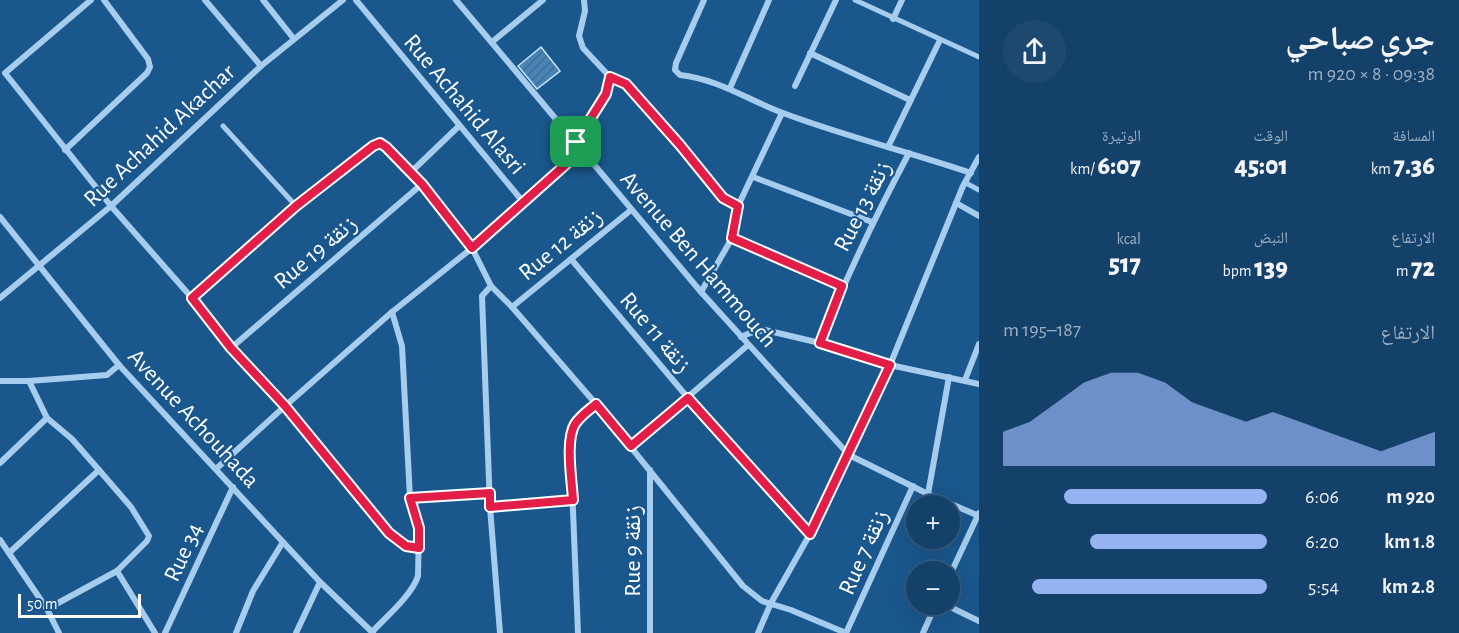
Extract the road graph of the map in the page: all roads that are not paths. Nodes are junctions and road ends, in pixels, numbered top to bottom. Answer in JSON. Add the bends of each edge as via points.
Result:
{"nodes":[{"id":1,"x":91,"y":0,"type":"edge"},
{"id":2,"x":104,"y":0,"type":"edge"},
{"id":3,"x":205,"y":0,"type":"edge"},
{"id":4,"x":263,"y":0,"type":"edge"},
{"id":5,"x":344,"y":0,"type":"edge"},
{"id":6,"x":356,"y":0,"type":"edge"},
{"id":7,"x":456,"y":0,"type":"edge"},
{"id":8,"x":543,"y":0,"type":"edge"},
{"id":9,"x":584,"y":0,"type":"edge"},
{"id":10,"x":704,"y":0,"type":"edge"},
{"id":11,"x":769,"y":0,"type":"edge"},
{"id":12,"x":836,"y":0,"type":"edge"},
{"id":13,"x":855,"y":0,"type":"edge"},
{"id":14,"x":902,"y":0,"type":"edge"},
{"id":15,"x":893,"y":19,"type":"junction"},
{"id":16,"x":294,"y":39,"type":"junction"},
{"id":17,"x":940,"y":40,"type":"junction"},
{"id":18,"x":492,"y":42,"type":"junction"},
{"id":19,"x":810,"y":53,"type":"junction"},
{"id":20,"x":979,"y":57,"type":"edge"},
{"id":21,"x":261,"y":66,"type":"junction"},
{"id":22,"x":610,"y":77,"type":"junction"},
{"id":23,"x":795,"y":86,"type":"dead end"},
{"id":24,"x":729,"y":88,"type":"junction"},
{"id":25,"x":910,"y":100,"type":"junction"},
{"id":26,"x":782,"y":113,"type":"junction"},
{"id":27,"x":223,"y":126,"type":"dead end"},
{"id":28,"x":459,"y":126,"type":"junction"},
{"id":29,"x":576,"y":142,"type":"junction"},
{"id":30,"x":888,"y":147,"type":"junction"},
{"id":31,"x":65,"y":150,"type":"junction"},
{"id":32,"x":582,"y":150,"type":"junction"},
{"id":33,"x":909,"y":153,"type":"junction"},
{"id":34,"x":979,"y":157,"type":"edge"},
{"id":35,"x":410,"y":173,"type":"junction"},
{"id":36,"x":971,"y":173,"type":"junction"},
{"id":37,"x":753,"y":177,"type":"junction"},
{"id":38,"x":966,"y":183,"type":"junction"},
{"id":39,"x":422,"y":184,"type":"junction"},
{"id":40,"x":979,"y":190,"type":"edge"},
{"id":41,"x":524,"y":203,"type":"junction"},
{"id":42,"x":956,"y":203,"type":"junction"},
{"id":43,"x":111,"y":206,"type":"junction"},
{"id":44,"x":296,"y":206,"type":"junction"},
{"id":45,"x":738,"y":206,"type":"junction"},
{"id":46,"x":631,"y":210,"type":"junction"},
{"id":47,"x":979,"y":216,"type":"edge"},
{"id":48,"x":0,"y":218,"type":"edge"},
{"id":49,"x":872,"y":222,"type":"junction"},
{"id":50,"x":732,"y":238,"type":"junction"},
{"id":51,"x":472,"y":248,"type":"junction"},
{"id":52,"x":571,"y":259,"type":"junction"},
{"id":53,"x":39,"y":266,"type":"junction"},
{"id":54,"x":491,"y":286,"type":"junction"},
{"id":55,"x":842,"y":286,"type":"junction"},
{"id":56,"x":701,"y":292,"type":"junction"},
{"id":57,"x":0,"y":298,"type":"edge"},
{"id":58,"x":192,"y":298,"type":"junction"},
{"id":59,"x":512,"y":307,"type":"junction"},
{"id":60,"x":392,"y":312,"type":"junction"},
{"id":61,"x":741,"y":337,"type":"junction"},
{"id":62,"x":820,"y":343,"type":"junction"},
{"id":63,"x":979,"y":344,"type":"edge"},
{"id":64,"x":748,"y":345,"type":"junction"},
{"id":65,"x":231,"y":348,"type":"junction"},
{"id":66,"x":119,"y":365,"type":"junction"},
{"id":67,"x":890,"y":365,"type":"junction"},
{"id":68,"x":949,"y":377,"type":"junction"},
{"id":69,"x":965,"y":380,"type":"junction"},
{"id":70,"x":0,"y":381,"type":"edge"},
{"id":71,"x":29,"y":381,"type":"junction"},
{"id":72,"x":979,"y":384,"type":"edge"},
{"id":73,"x":688,"y":398,"type":"junction"},
{"id":74,"x":596,"y":404,"type":"junction"},
{"id":75,"x":285,"y":406,"type":"junction"},
{"id":76,"x":47,"y":418,"type":"junction"},
{"id":77,"x":631,"y":446,"type":"junction"},
{"id":78,"x":849,"y":455,"type":"junction"},
{"id":79,"x":0,"y":463,"type":"edge"},
{"id":80,"x":216,"y":469,"type":"junction"},
{"id":81,"x":650,"y":469,"type":"junction"},
{"id":82,"x":99,"y":470,"type":"junction"},
{"id":83,"x":913,"y":486,"type":"junction"},
{"id":84,"x":233,"y":487,"type":"junction"},
{"id":85,"x":490,"y":493,"type":"junction"},
{"id":86,"x":928,"y":494,"type":"junction"},
{"id":87,"x":410,"y":498,"type":"junction"},
{"id":88,"x":573,"y":500,"type":"junction"},
{"id":89,"x":490,"y":507,"type":"junction"},
{"id":90,"x":979,"y":515,"type":"edge"},
{"id":91,"x":810,"y":534,"type":"junction"},
{"id":92,"x":0,"y":540,"type":"edge"},
{"id":93,"x":283,"y":542,"type":"junction"},
{"id":94,"x":419,"y":548,"type":"junction"},
{"id":95,"x":9,"y":553,"type":"junction"},
{"id":96,"x":957,"y":561,"type":"edge"},
{"id":97,"x":117,"y":571,"type":"junction"},
{"id":98,"x":320,"y":582,"type":"junction"},
{"id":99,"x":771,"y":603,"type":"junction"},
{"id":100,"x":47,"y":609,"type":"junction"},
{"id":101,"x":960,"y":612,"type":"edge"},
{"id":102,"x":931,"y":615,"type":"edge"},
{"id":103,"x":979,"y":621,"type":"edge"},
{"id":104,"x":373,"y":632,"type":"edge"},
{"id":105,"x":59,"y":633,"type":"edge"},
{"id":106,"x":155,"y":633,"type":"edge"},
{"id":107,"x":165,"y":633,"type":"edge"},
{"id":108,"x":236,"y":633,"type":"edge"},
{"id":109,"x":296,"y":633,"type":"edge"},
{"id":110,"x":500,"y":633,"type":"edge"},
{"id":111,"x":578,"y":633,"type":"edge"},
{"id":112,"x":650,"y":633,"type":"edge"},
{"id":113,"x":758,"y":633,"type":"edge"},
{"id":114,"x":846,"y":633,"type":"edge"},
{"id":115,"x":924,"y":633,"type":"edge"}],
"edges":[{"from":1,"to":31,"type":"street","via":[[5,73]]},
{"from":2,"to":31,"type":"street","via":[[150,67]]},
{"from":3,"to":21,"type":"street"},
{"from":4,"to":16,"type":"street"},
{"from":5,"to":16,"type":"street","name":"Rue Achahid Akachar"},
{"from":6,"to":28,"type":"street","name":"Rue Achahid Alasri"},
{"from":7,"to":18,"type":"street","name":"Avenue Ben Hammouch"},
{"from":8,"to":18,"type":"street"},
{"from":9,"to":22,"type":"street","via":[[579,36],[583,48]]},
{"from":10,"to":24,"type":"street","via":[[675,70],[680,75]]},
{"from":11,"to":24,"type":"street"},
{"from":12,"to":19,"type":"street"},
{"from":13,"to":15,"type":"street"},
{"from":14,"to":15,"type":"street"},
{"from":15,"to":17,"type":"street"},
{"from":16,"to":21,"type":"street","name":"Rue Achahid Akachar"},
{"from":17,"to":20,"type":"street"},
{"from":17,"to":25,"type":"street"},
{"from":18,"to":29,"type":"street","name":"Avenue Ben Hammouch"},
{"from":19,"to":23,"type":"street"},
{"from":19,"to":25,"type":"street"},
{"from":21,"to":43,"type":"street","name":"Rue Achahid Akachar"},
{"from":22,"to":29,"type":"street","via":[[606,94]]},
{"from":22,"to":45,"type":"street","via":[[626,84],[723,198]]},
{"from":24,"to":26,"type":"street"},
{"from":25,"to":30,"type":"street"},
{"from":26,"to":30,"type":"street"},
{"from":26,"to":37,"type":"street"},
{"from":27,"to":44,"type":"street"},
{"from":28,"to":35,"type":"street"},
{"from":28,"to":41,"type":"street","name":"Rue Achahid Alasri"},
{"from":29,"to":32,"type":"street","name":"Avenue Ben Hammouch"},
{"from":30,"to":33,"type":"street"},
{"from":31,"to":43,"type":"street"},
{"from":32,"to":41,"type":"street"},
{"from":32,"to":46,"type":"street","name":"Avenue Ben Hammouch"},
{"from":33,"to":36,"type":"street"},
{"from":33,"to":49,"type":"street","name":"Rue 13 زنقة"},
{"from":34,"to":36,"type":"street"},
{"from":35,"to":39,"type":"street"},
{"from":35,"to":44,"type":"street","via":[[380,143]]},
{"from":36,"to":38,"type":"street"},
{"from":37,"to":45,"type":"street"},
{"from":37,"to":49,"type":"street"},
{"from":38,"to":40,"type":"street"},
{"from":38,"to":42,"type":"street"},
{"from":39,"to":51,"type":"street"},
{"from":39,"to":65,"type":"street","name":"Rue 19 زنقة"},
{"from":41,"to":51,"type":"street"},
{"from":42,"to":47,"type":"street"},
{"from":42,"to":67,"type":"street"},
{"from":43,"to":53,"type":"street","name":"Rue Achahid Akachar"},
{"from":43,"to":58,"type":"street"},
{"from":44,"to":58,"type":"street"},
{"from":45,"to":50,"type":"street"},
{"from":46,"to":52,"type":"street","name":"Rue 12 زنقة"},
{"from":46,"to":56,"type":"street","name":"Avenue Ben Hammouch"},
{"from":48,"to":53,"type":"street","name":"Avenue Achouhada"},
{"from":49,"to":55,"type":"street","name":"Rue 13 زنقة"},
{"from":50,"to":55,"type":"street"},
{"from":50,"to":56,"type":"street"},
{"from":51,"to":54,"type":"street"},
{"from":51,"to":60,"type":"street"},
{"from":52,"to":59,"type":"street","name":"Rue 12 زنقة"},
{"from":52,"to":73,"type":"street","name":"Rue 11 زنقة"},
{"from":53,"to":57,"type":"street","name":"Rue Achahid Akachar"},
{"from":53,"to":66,"type":"street","name":"Avenue Achouhada"},
{"from":54,"to":59,"type":"street"},
{"from":54,"to":85,"type":"street","via":[[482,296]]},
{"from":55,"to":62,"type":"street","name":"Rue 13 زنقة"},
{"from":56,"to":61,"type":"street","name":"Avenue Ben Hammouch"},
{"from":58,"to":65,"type":"street"},
{"from":59,"to":74,"type":"street"},
{"from":60,"to":75,"type":"street"},
{"from":60,"to":87,"type":"street","via":[[402,346]]},
{"from":61,"to":62,"type":"street","via":[[765,330]]},
{"from":61,"to":64,"type":"street","name":"Avenue Ben Hammouch"},
{"from":62,"to":67,"type":"street"},
{"from":63,"to":69,"type":"street"},
{"from":64,"to":73,"type":"street"},
{"from":64,"to":78,"type":"street","name":"Avenue Ben Hammouch"},
{"from":65,"to":75,"type":"street"},
{"from":66,"to":71,"type":"street","via":[[107,375]]},
{"from":66,"to":80,"type":"street","name":"Avenue Achouhada"},
{"from":67,"to":68,"type":"street"},
{"from":67,"to":78,"type":"street"},
{"from":68,"to":69,"type":"street"},
{"from":68,"to":86,"type":"street"},
{"from":69,"to":72,"type":"street"},
{"from":70,"to":71,"type":"street"},
{"from":71,"to":76,"type":"street"},
{"from":73,"to":77,"type":"street"},
{"from":73,"to":91,"type":"street","name":"Rue 11 زنقة"},
{"from":74,"to":77,"type":"street"},
{"from":74,"to":88,"type":"street","via":[[572,431]]},
{"from":75,"to":80,"type":"street"},
{"from":75,"to":94,"type":"street","via":[[389,533],[406,546]]},
{"from":76,"to":79,"type":"street"},
{"from":76,"to":82,"type":"street"},
{"from":77,"to":81,"type":"street"},
{"from":78,"to":83,"type":"street"},
{"from":78,"to":91,"type":"street"},
{"from":80,"to":84,"type":"street","name":"Avenue Achouhada"},
{"from":81,"to":99,"type":"street","via":[[743,586],[756,598]]},
{"from":81,"to":112,"type":"street","name":"Rue 9 زنقة"},
{"from":82,"to":95,"type":"street"},
{"from":82,"to":97,"type":"street","via":[[148,530],[147,541]]},
{"from":83,"to":86,"type":"street"},
{"from":83,"to":114,"type":"street","name":"Rue 7 زنقة"},
{"from":84,"to":93,"type":"street","name":"Avenue Achouhada"},
{"from":84,"to":107,"type":"street","name":"Rue 34"},
{"from":85,"to":87,"type":"street"},
{"from":85,"to":89,"type":"street"},
{"from":86,"to":90,"type":"street"},
{"from":87,"to":94,"type":"street","via":[[419,528]]},
{"from":88,"to":89,"type":"street"},
{"from":88,"to":111,"type":"street"},
{"from":89,"to":110,"type":"street"},
{"from":90,"to":96,"type":"street"},
{"from":91,"to":99,"type":"street"},
{"from":92,"to":95,"type":"street"},
{"from":93,"to":98,"type":"street","name":"Avenue Achouhada"},
{"from":93,"to":108,"type":"street","via":[[253,591]]},
{"from":94,"to":104,"type":"street","via":[[416,583]]},
{"from":95,"to":100,"type":"street"},
{"from":97,"to":100,"type":"street"},
{"from":97,"to":106,"type":"street"},
{"from":98,"to":104,"type":"street","name":"Avenue Achouhada"},
{"from":98,"to":109,"type":"street"},
{"from":99,"to":113,"type":"street"},
{"from":99,"to":114,"type":"street"},
{"from":100,"to":105,"type":"street"},
{"from":101,"to":103,"type":"street"},
{"from":102,"to":115,"type":"street"}]}
